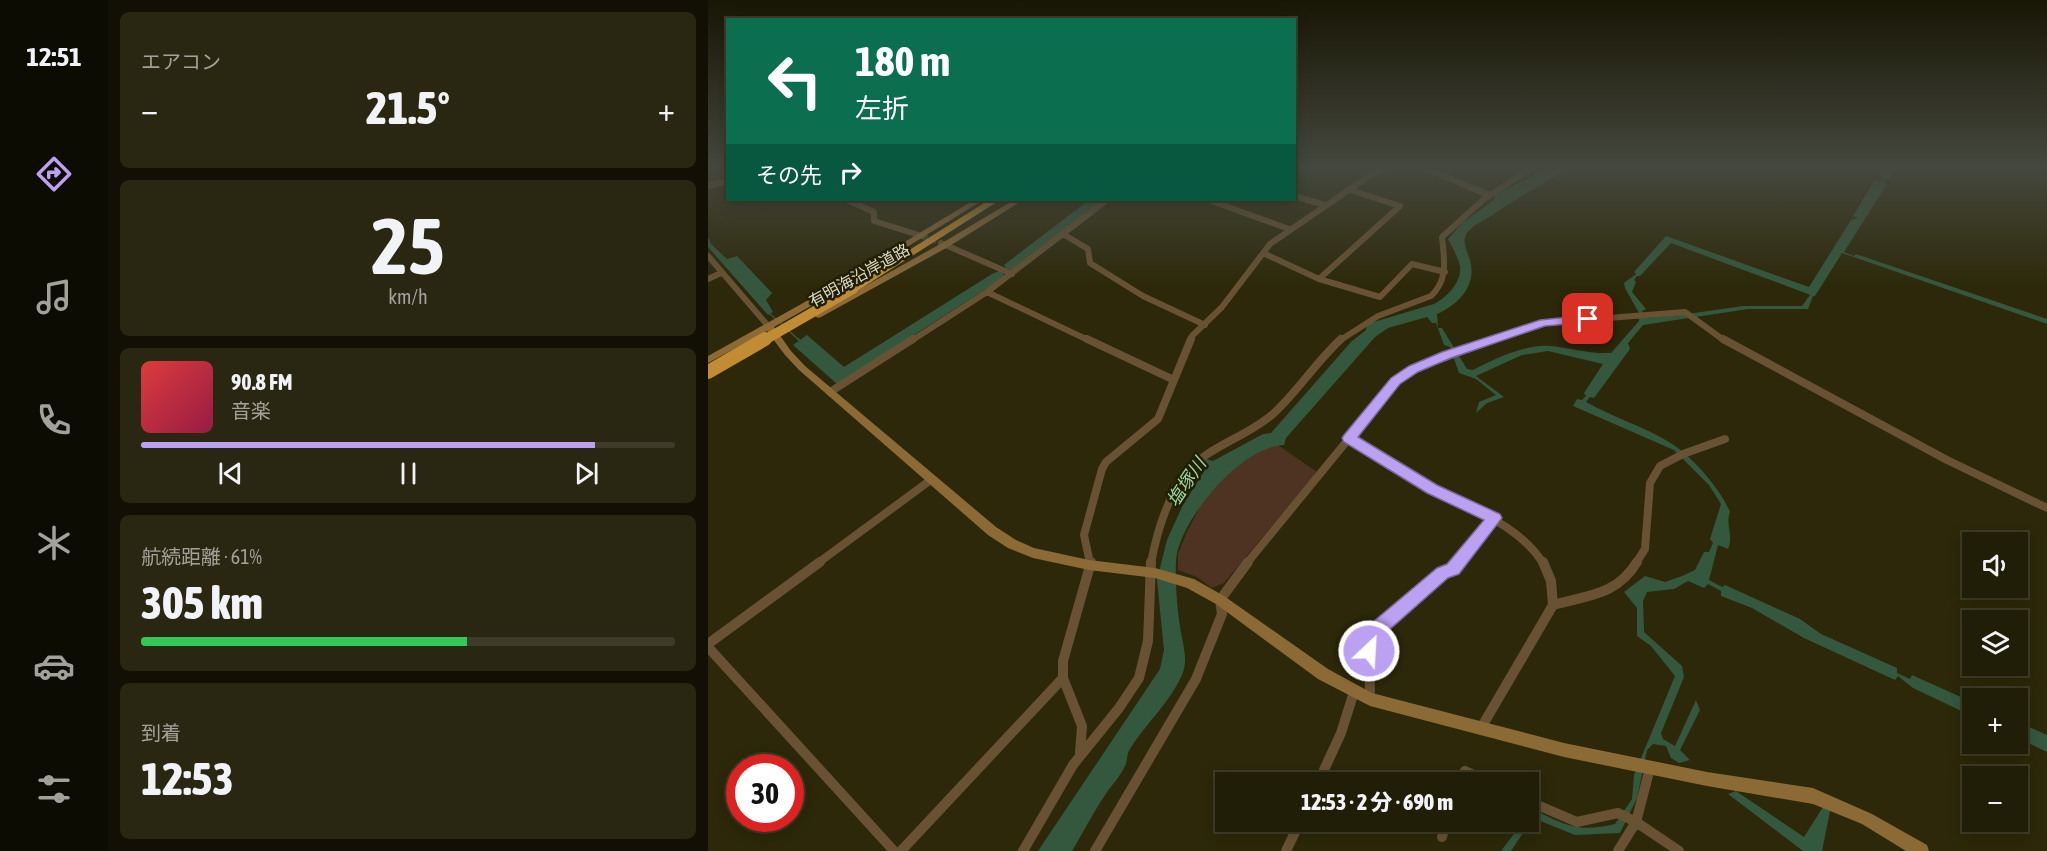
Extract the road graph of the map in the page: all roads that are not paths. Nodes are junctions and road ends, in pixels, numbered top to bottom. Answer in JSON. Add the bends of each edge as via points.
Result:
{"nodes":[{"id":1,"x":864,"y":208,"type":"edge"},
{"id":2,"x":966,"y":208,"type":"edge"},
{"id":3,"x":982,"y":208,"type":"edge"},
{"id":4,"x":1006,"y":208,"type":"edge"},
{"id":5,"x":1097,"y":208,"type":"edge"},
{"id":6,"x":1232,"y":208,"type":"edge"},
{"id":7,"x":1321,"y":208,"type":"edge"},
{"id":8,"x":1398,"y":208,"type":"edge"},
{"id":9,"x":1472,"y":208,"type":"edge"},
{"id":10,"x":1289,"y":229,"type":"junction"},
{"id":11,"x":1063,"y":234,"type":"junction"},
{"id":12,"x":920,"y":236,"type":"junction"},
{"id":13,"x":943,"y":244,"type":"junction"},
{"id":14,"x":1263,"y":253,"type":"junction"},
{"id":15,"x":708,"y":256,"type":"edge"},
{"id":16,"x":711,"y":266,"type":"edge"},
{"id":17,"x":721,"y":273,"type":"junction"},
{"id":18,"x":1445,"y":273,"type":"junction"},
{"id":19,"x":1012,"y":274,"type":"junction"},
{"id":20,"x":708,"y":279,"type":"edge"},
{"id":21,"x":1319,"y":279,"type":"junction"},
{"id":22,"x":858,"y":284,"type":"junction"},
{"id":23,"x":987,"y":292,"type":"junction"},
{"id":24,"x":1204,"y":325,"type":"junction"},
{"id":25,"x":769,"y":327,"type":"junction"},
{"id":26,"x":776,"y":339,"type":"junction"},
{"id":27,"x":708,"y":364,"type":"edge"},
{"id":28,"x":708,"y":378,"type":"edge"},
{"id":29,"x":1174,"y":380,"type":"junction"},
{"id":30,"x":830,"y":392,"type":"junction"},
{"id":31,"x":1349,"y":438,"type":"junction"},
{"id":32,"x":1725,"y":439,"type":"dead end"},
{"id":33,"x":932,"y":479,"type":"junction"},
{"id":34,"x":2047,"y":508,"type":"edge"},
{"id":35,"x":1494,"y":518,"type":"junction"},
{"id":36,"x":1089,"y":565,"type":"junction"},
{"id":37,"x":1152,"y":572,"type":"junction"},
{"id":38,"x":1215,"y":597,"type":"junction"},
{"id":39,"x":1553,"y":605,"type":"junction"},
{"id":40,"x":708,"y":645,"type":"edge"},
{"id":41,"x":1063,"y":678,"type":"junction"},
{"id":42,"x":1354,"y":692,"type":"junction"},
{"id":43,"x":1370,"y":699,"type":"junction"},
{"id":44,"x":1481,"y":728,"type":"junction"},
{"id":45,"x":1080,"y":755,"type":"junction"},
{"id":46,"x":1650,"y":768,"type":"junction"},
{"id":47,"x":1323,"y":772,"type":"edge"},
{"id":48,"x":1539,"y":806,"type":"edge"},
{"id":49,"x":1636,"y":822,"type":"junction"},
{"id":50,"x":1295,"y":832,"type":"edge"},
{"id":51,"x":1443,"y":832,"type":"edge"},
{"id":52,"x":1442,"y":837,"type":"dead end"},
{"id":53,"x":894,"y":851,"type":"edge"},
{"id":54,"x":901,"y":851,"type":"edge"},
{"id":55,"x":1023,"y":851,"type":"edge"},
{"id":56,"x":1095,"y":851,"type":"edge"},
{"id":57,"x":1286,"y":851,"type":"edge"},
{"id":58,"x":1618,"y":851,"type":"edge"},
{"id":59,"x":1679,"y":851,"type":"edge"},
{"id":60,"x":1921,"y":851,"type":"edge"}],
"edges":[{"from":1,"to":12,"type":"street","via":[[874,212],[874,222]]},
{"from":2,"to":12,"type":"street","name":"有明海沿岸道路"},
{"from":3,"to":22,"type":"highway"},
{"from":4,"to":13,"type":"street","name":"有明海沿岸道路"},
{"from":5,"to":11,"type":"street"},
{"from":6,"to":10,"type":"street"},
{"from":7,"to":10,"type":"street"},
{"from":8,"to":21,"type":"street"},
{"from":9,"to":18,"type":"street","via":[[1442,237]]},
{"from":10,"to":14,"type":"street"},
{"from":11,"to":19,"type":"street"},
{"from":11,"to":24,"type":"street","via":[[1088,249],[1090,263],[1136,293]]},
{"from":12,"to":22,"type":"street","name":"有明海沿岸道路"},
{"from":13,"to":19,"type":"street"},
{"from":13,"to":22,"type":"street","name":"有明海沿岸道路"},
{"from":14,"to":21,"type":"street"},
{"from":14,"to":24,"type":"street","via":[[1222,308]]},
{"from":15,"to":16,"type":"street"},
{"from":16,"to":17,"type":"street"},
{"from":17,"to":20,"type":"street"},
{"from":17,"to":25,"type":"street"},
{"from":18,"to":21,"type":"street","via":[[1412,264],[1380,297]]},
{"from":18,"to":37,"type":"street","via":[[1442,285],[1431,296],[1353,330],[1332,347],[1263,422],[1194,462],[1168,508]]},
{"from":19,"to":23,"type":"street"},
{"from":22,"to":25,"type":"street","name":"有明海沿岸道路"},
{"from":22,"to":26,"type":"street","name":"有明海沿岸道路"},
{"from":22,"to":27,"type":"highway","bridge":true},
{"from":23,"to":29,"type":"street"},
{"from":23,"to":30,"type":"street"},
{"from":24,"to":29,"type":"street","via":[[1192,336]]},
{"from":25,"to":26,"type":"street"},
{"from":25,"to":27,"type":"street","name":"有明海沿岸道路"},
{"from":26,"to":28,"type":"street","name":"有明海沿岸道路"},
{"from":26,"to":30,"type":"street"},
{"from":29,"to":36,"type":"street","via":[[1158,420],[1113,455],[1102,469],[1084,535]]},
{"from":30,"to":33,"type":"street"},
{"from":31,"to":34,"type":"street","via":[[1396,381],[1447,355],[1544,323],[1685,312],[1727,342],[1947,460]]},
{"from":31,"to":35,"type":"street","via":[[1432,489]]},
{"from":31,"to":38,"type":"street","via":[[1253,554],[1228,592]]},
{"from":32,"to":39,"type":"street","via":[[1660,466],[1650,483],[1645,549],[1628,577],[1610,590]]},
{"from":33,"to":36,"type":"street","via":[[1012,544],[1033,553]]},
{"from":33,"to":40,"type":"street"},
{"from":35,"to":39,"type":"street","via":[[1541,559],[1551,579]]},
{"from":35,"to":43,"type":"street","via":[[1453,569],[1442,573],[1373,633],[1369,642]]},
{"from":36,"to":37,"type":"street"},
{"from":36,"to":41,"type":"street","via":[[1063,661]]},
{"from":37,"to":38,"type":"street","via":[[1178,578]]},
{"from":37,"to":45,"type":"street","via":[[1140,676],[1126,700]]},
{"from":38,"to":42,"type":"street"},
{"from":38,"to":56,"type":"street","via":[[1222,614],[1196,679]]},
{"from":39,"to":44,"type":"street"},
{"from":40,"to":53,"type":"street"},
{"from":41,"to":45,"type":"street","via":[[1082,726]]},
{"from":41,"to":54,"type":"street"},
{"from":42,"to":43,"type":"street"},
{"from":42,"to":47,"type":"street"},
{"from":43,"to":44,"type":"street"},
{"from":44,"to":46,"type":"street"},
{"from":45,"to":55,"type":"street"},
{"from":46,"to":49,"type":"street"},
{"from":46,"to":60,"type":"street","via":[[1814,796],[1867,819]]},
{"from":48,"to":49,"type":"street","via":[[1577,822],[1618,813]]},
{"from":49,"to":58,"type":"street"},
{"from":49,"to":59,"type":"street"},
{"from":50,"to":57,"type":"street"},
{"from":51,"to":52,"type":"street"}]}
